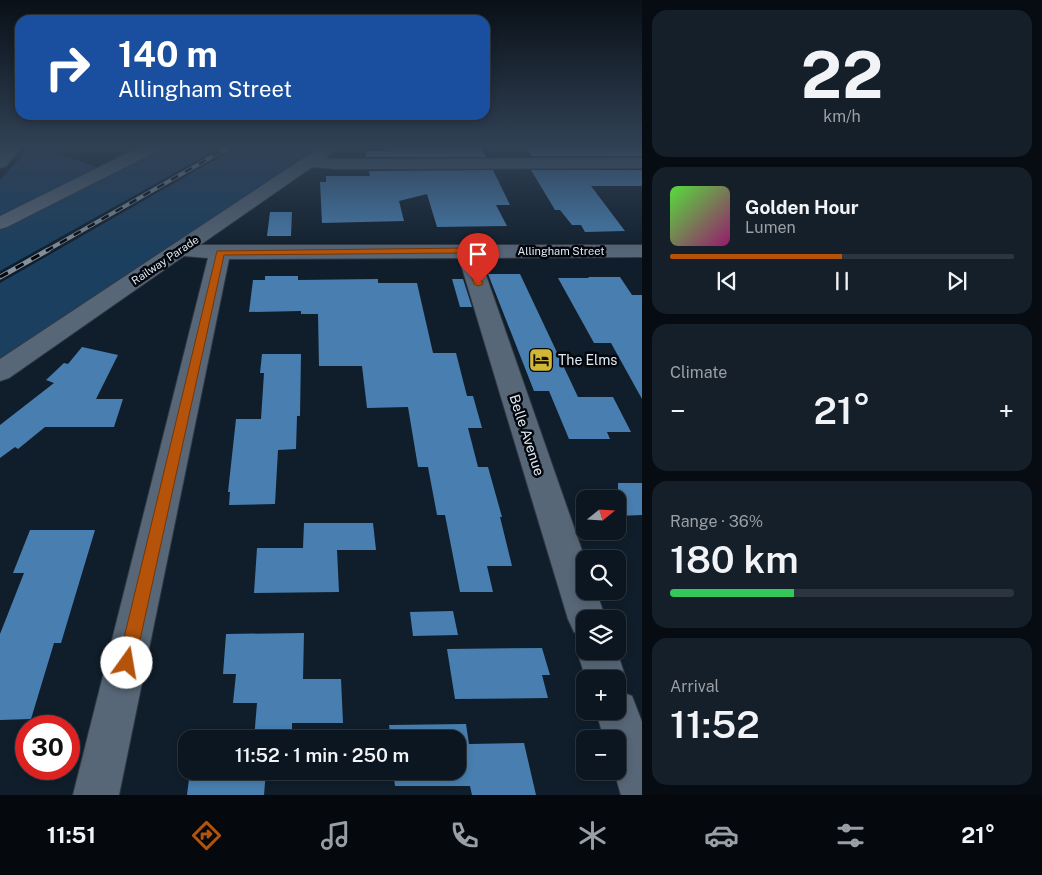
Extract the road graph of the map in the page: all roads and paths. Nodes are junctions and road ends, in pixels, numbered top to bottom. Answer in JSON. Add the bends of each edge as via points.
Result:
{"nodes":[{"id":1,"x":78,"y":184,"type":"edge"},
{"id":2,"x":277,"y":184,"type":"edge"},
{"id":3,"x":0,"y":223,"type":"edge"},
{"id":4,"x":180,"y":250,"type":"junction"},
{"id":5,"x":467,"y":251,"type":"junction"},
{"id":6,"x":642,"y":251,"type":"edge"},
{"id":7,"x":220,"y":253,"type":"junction"},
{"id":8,"x":0,"y":372,"type":"edge"},
{"id":9,"x":584,"y":610,"type":"edge"},
{"id":10,"x":619,"y":720,"type":"edge"},
{"id":11,"x":642,"y":790,"type":"edge"},
{"id":12,"x":96,"y":795,"type":"edge"}],
"edges":[{"from":1,"to":3,"type":"street"},
{"from":2,"to":4,"type":"street","name":"Railway Parade"},
{"from":4,"to":7,"type":"street","name":"Allingham Street"},
{"from":4,"to":8,"type":"street","name":"Railway Parade"},
{"from":5,"to":6,"type":"street","name":"Allingham Street"},
{"from":5,"to":7,"type":"street","name":"Allingham Street"},
{"from":5,"to":9,"type":"street","name":"Belle Avenue"},
{"from":7,"to":12,"type":"street"},
{"from":10,"to":11,"type":"street"}]}
